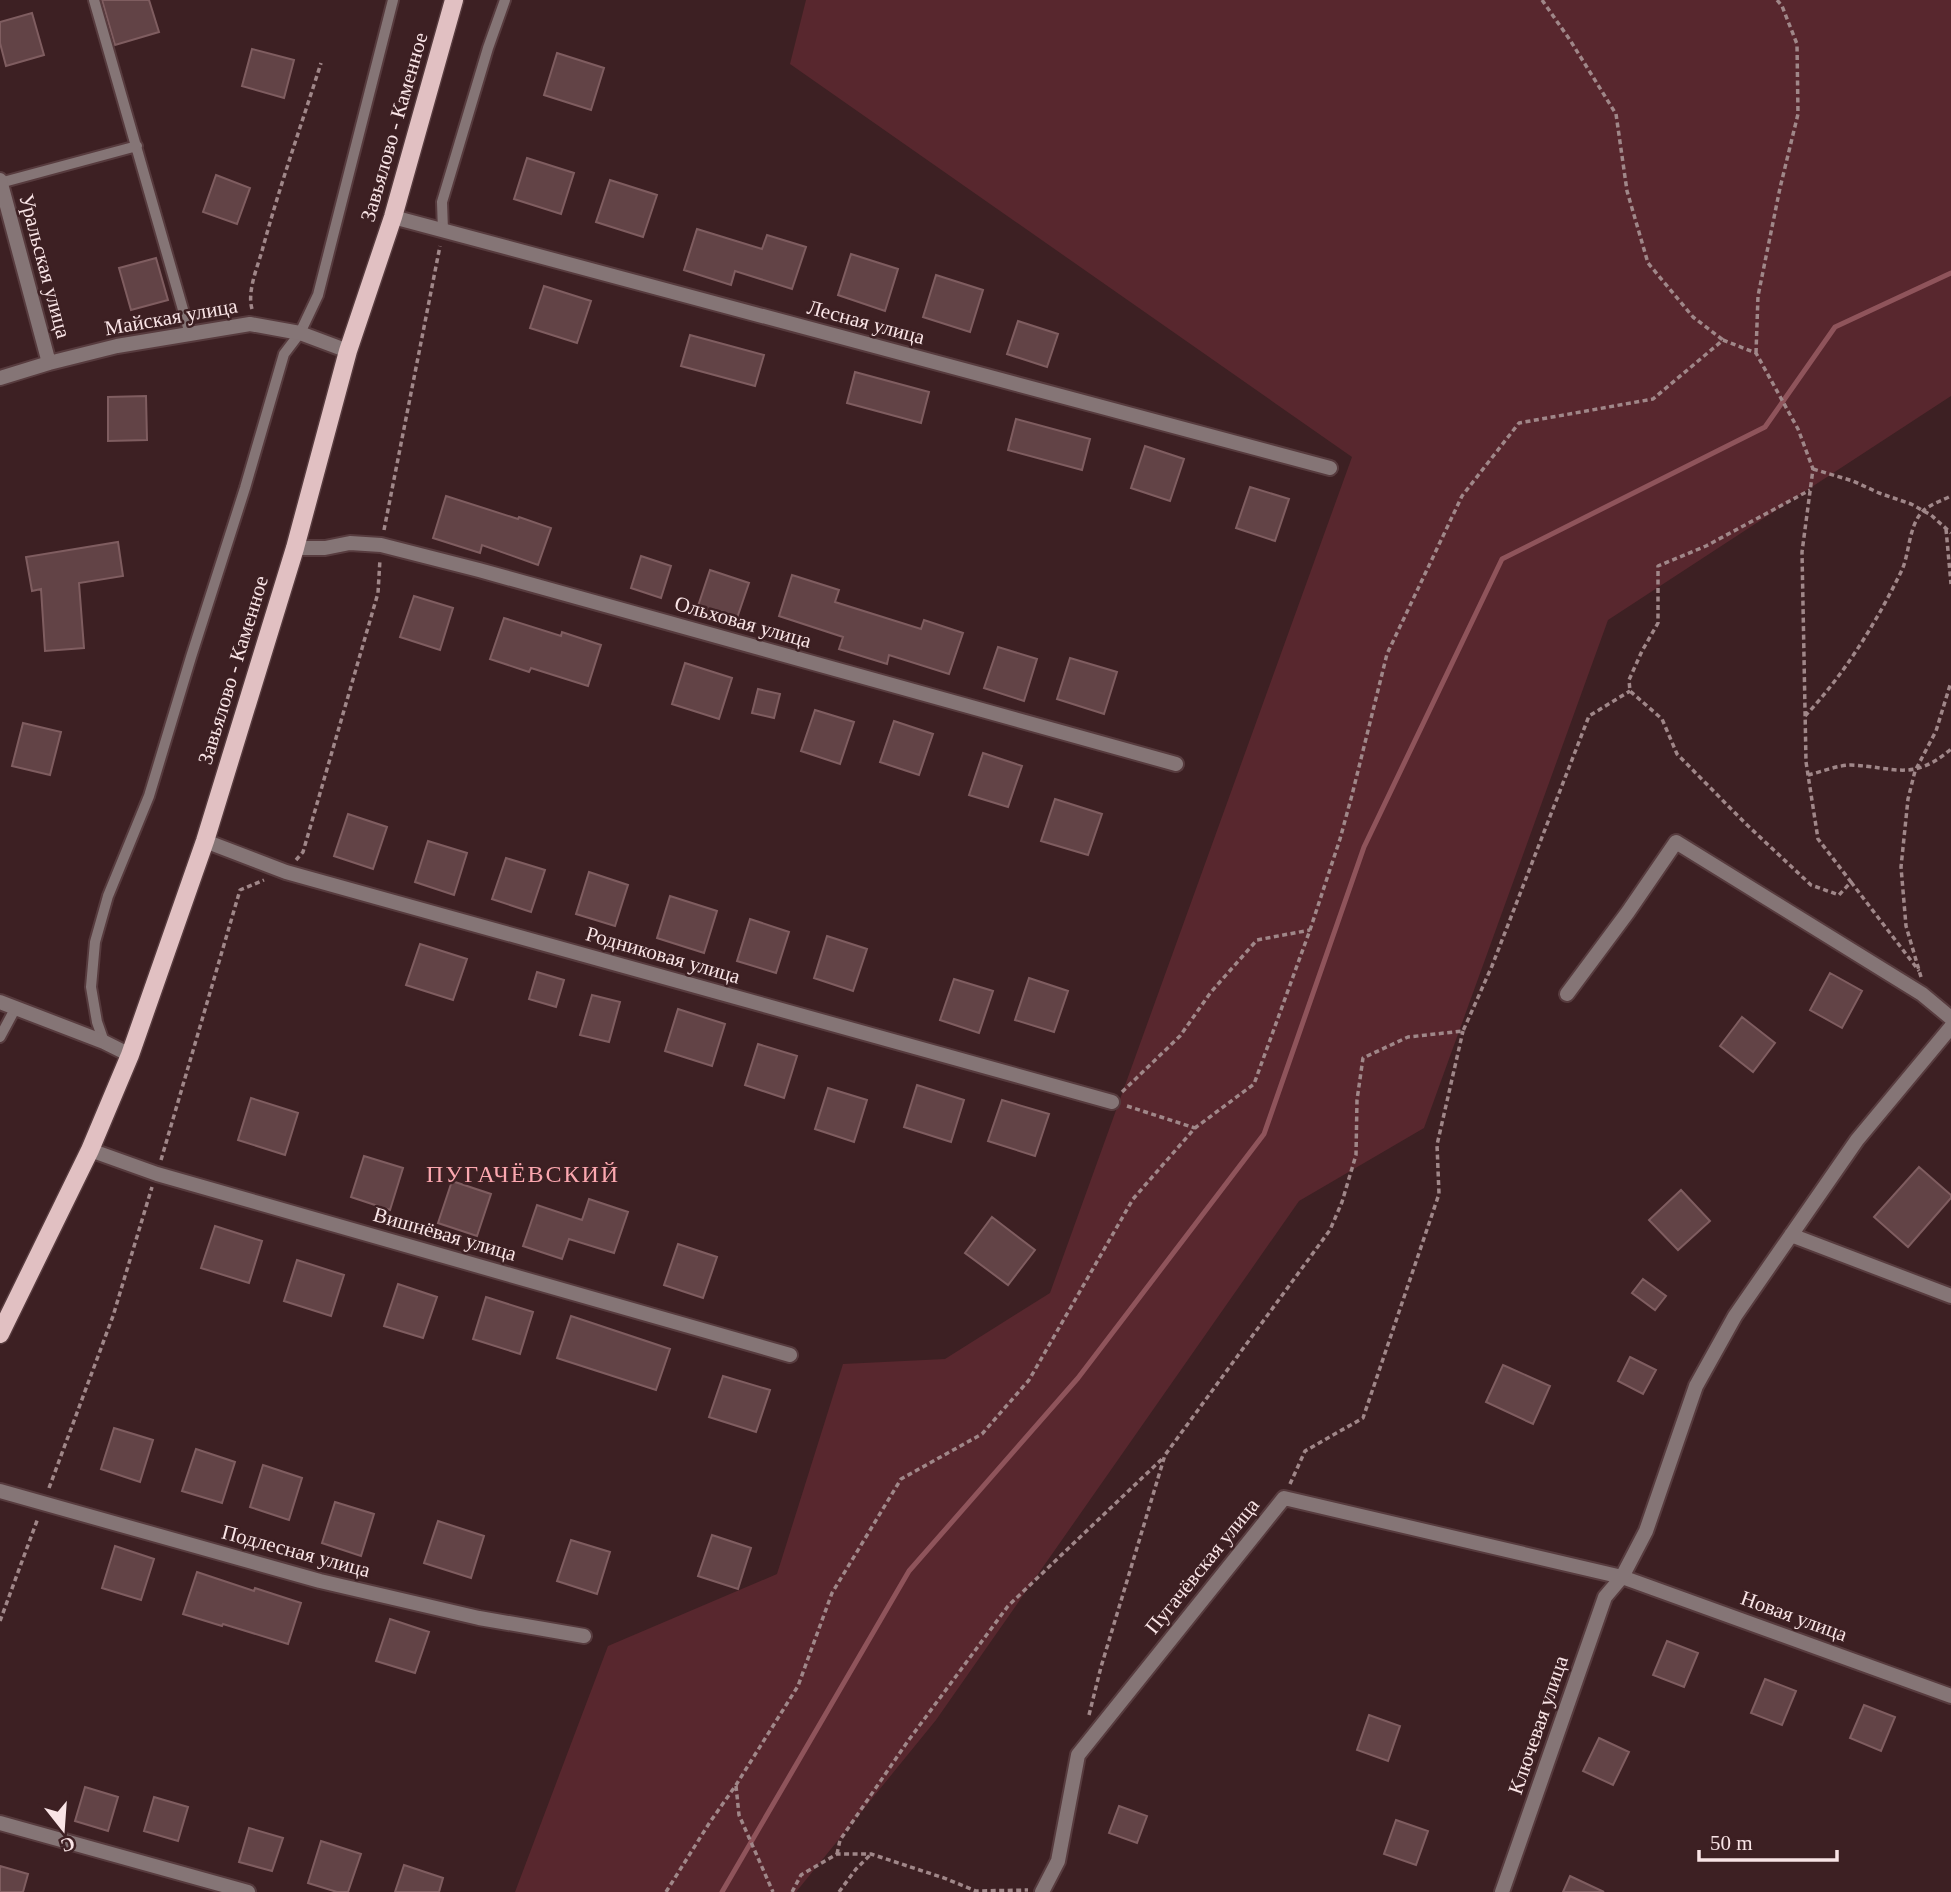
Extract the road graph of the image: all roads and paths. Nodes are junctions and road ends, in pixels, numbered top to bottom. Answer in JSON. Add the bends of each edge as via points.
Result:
{"nodes":[{"id":1,"x":94,"y":0,"type":"edge"},
{"id":2,"x":393,"y":0,"type":"edge"},
{"id":3,"x":454,"y":0,"type":"edge"},
{"id":4,"x":505,"y":0,"type":"edge"},
{"id":5,"x":1542,"y":0,"type":"edge"},
{"id":6,"x":1777,"y":0,"type":"edge"},
{"id":7,"x":321,"y":63,"type":"dead end"},
{"id":8,"x":136,"y":146,"type":"junction"},
{"id":9,"x":0,"y":182,"type":"edge"},
{"id":10,"x":393,"y":217,"type":"junction"},
{"id":11,"x":443,"y":231,"type":"junction"},
{"id":12,"x":256,"y":326,"type":"junction"},
{"id":13,"x":300,"y":333,"type":"junction"},
{"id":14,"x":190,"y":334,"type":"junction"},
{"id":15,"x":1723,"y":340,"type":"junction"},
{"id":16,"x":348,"y":351,"type":"junction"},
{"id":17,"x":1756,"y":353,"type":"junction"},
{"id":18,"x":49,"y":363,"type":"junction"},
{"id":19,"x":0,"y":378,"type":"edge"},
{"id":20,"x":1330,"y":468,"type":"dead end"},
{"id":21,"x":1813,"y":469,"type":"junction"},
{"id":22,"x":1810,"y":490,"type":"junction"},
{"id":23,"x":1951,"y":496,"type":"edge"},
{"id":24,"x":1923,"y":511,"type":"junction"},
{"id":25,"x":1946,"y":529,"type":"junction"},
{"id":26,"x":1951,"y":533,"type":"edge"},
{"id":27,"x":381,"y":545,"type":"junction"},
{"id":28,"x":295,"y":548,"type":"junction"},
{"id":29,"x":1951,"y":584,"type":"edge"},
{"id":30,"x":1951,"y":682,"type":"edge"},
{"id":31,"x":1630,"y":691,"type":"junction"},
{"id":32,"x":1805,"y":716,"type":"junction"},
{"id":33,"x":1951,"y":749,"type":"edge"},
{"id":34,"x":1176,"y":764,"type":"dead end"},
{"id":35,"x":1915,"y":771,"type":"junction"},
{"id":36,"x":1808,"y":775,"type":"junction"},
{"id":37,"x":205,"y":841,"type":"junction"},
{"id":38,"x":286,"y":872,"type":"junction"},
{"id":39,"x":1851,"y":882,"type":"junction"},
{"id":40,"x":1310,"y":930,"type":"junction"},
{"id":41,"x":1921,"y":973,"type":"junction"},
{"id":42,"x":1925,"y":989,"type":"junction"},
{"id":43,"x":1567,"y":994,"type":"dead end"},
{"id":44,"x":0,"y":1002,"type":"edge"},
{"id":45,"x":15,"y":1009,"type":"junction"},
{"id":46,"x":1951,"y":1018,"type":"edge"},
{"id":47,"x":1951,"y":1027,"type":"edge"},
{"id":48,"x":1463,"y":1031,"type":"junction"},
{"id":49,"x":0,"y":1037,"type":"edge"},
{"id":50,"x":104,"y":1042,"type":"junction"},
{"id":51,"x":131,"y":1055,"type":"junction"},
{"id":52,"x":1112,"y":1102,"type":"junction"},
{"id":53,"x":1195,"y":1128,"type":"junction"},
{"id":54,"x":90,"y":1150,"type":"junction"},
{"id":55,"x":157,"y":1174,"type":"junction"},
{"id":56,"x":1791,"y":1235,"type":"junction"},
{"id":57,"x":1951,"y":1296,"type":"edge"},
{"id":58,"x":0,"y":1334,"type":"edge"},
{"id":59,"x":790,"y":1355,"type":"dead end"},
{"id":60,"x":1165,"y":1455,"type":"junction"},
{"id":61,"x":0,"y":1491,"type":"edge"},
{"id":62,"x":1284,"y":1498,"type":"junction"},
{"id":63,"x":44,"y":1503,"type":"junction"},
{"id":64,"x":1622,"y":1577,"type":"junction"},
{"id":65,"x":0,"y":1621,"type":"edge"},
{"id":66,"x":583,"y":1636,"type":"dead end"},
{"id":67,"x":1951,"y":1696,"type":"edge"},
{"id":68,"x":1088,"y":1717,"type":"dead end"},
{"id":69,"x":736,"y":1785,"type":"junction"},
{"id":70,"x":0,"y":1823,"type":"edge"},
{"id":71,"x":837,"y":1854,"type":"junction"},
{"id":72,"x":871,"y":1854,"type":"junction"},
{"id":73,"x":1043,"y":1890,"type":"edge"},
{"id":74,"x":248,"y":1892,"type":"edge"},
{"id":75,"x":666,"y":1892,"type":"edge"},
{"id":76,"x":773,"y":1892,"type":"edge"},
{"id":77,"x":792,"y":1892,"type":"edge"},
{"id":78,"x":839,"y":1892,"type":"edge"},
{"id":79,"x":1502,"y":1892,"type":"edge"}],
"edges":[{"from":1,"to":8,"type":"lane"},
{"from":2,"to":13,"type":"lane","via":[[318,295]]},
{"from":3,"to":10,"type":"main road","name":"Завьялово - Каменное"},
{"from":4,"to":11,"type":"lane","via":[[442,202]]},
{"from":5,"to":15,"type":"path","via":[[1616,114],[1626,191],[1648,263],[1693,317]]},
{"from":6,"to":17,"type":"path","via":[[1797,44],[1798,114],[1758,296]]},
{"from":7,"to":12,"type":"path","via":[[256,271],[250,302]]},
{"from":8,"to":9,"type":"lane"},
{"from":8,"to":14,"type":"lane"},
{"from":9,"to":18,"type":"street","name":"Уральская улица"},
{"from":10,"to":11,"type":"street","name":"Лесная улица"},
{"from":10,"to":16,"type":"main road","name":"Завьялово - Каменное"},
{"from":11,"to":20,"type":"street","name":"Лесная улица"},
{"from":11,"to":27,"type":"path"},
{"from":12,"to":13,"type":"street","name":"Майская улица"},
{"from":12,"to":14,"type":"street","name":"Майская улица"},
{"from":13,"to":16,"type":"street","name":"Майская улица"},
{"from":13,"to":50,"type":"lane","via":[[284,354],[149,796],[108,895],[95,942],[91,987]]},
{"from":14,"to":18,"type":"street","name":"Майская улица"},
{"from":15,"to":17,"type":"path"},
{"from":15,"to":40,"type":"path","via":[[1653,399],[1519,423],[1462,496],[1387,654],[1352,795]]},
{"from":16,"to":28,"type":"main road","name":"Завьялово - Каменное"},
{"from":17,"to":21,"type":"path","via":[[1798,429]]},
{"from":18,"to":19,"type":"street","name":"Майская улица"},
{"from":21,"to":22,"type":"path"},
{"from":21,"to":24,"type":"path"},
{"from":22,"to":31,"type":"path","via":[[1706,546],[1658,566],[1658,623],[1629,680]]},
{"from":22,"to":32,"type":"path","via":[[1802,552]]},
{"from":23,"to":24,"type":"path"},
{"from":24,"to":25,"type":"path"},
{"from":24,"to":32,"type":"path","via":[[1915,523],[1903,569],[1874,622],[1827,692]]},
{"from":25,"to":26,"type":"path"},
{"from":25,"to":29,"type":"path"},
{"from":27,"to":28,"type":"street","name":"Ольховая улица"},
{"from":27,"to":34,"type":"street","name":"Ольховая улица"},
{"from":27,"to":38,"type":"path","via":[[378,593],[311,826],[303,852]]},
{"from":28,"to":37,"type":"main road","name":"Завьялово - Каменное"},
{"from":30,"to":35,"type":"path","via":[[1936,731]]},
{"from":31,"to":39,"type":"path","via":[[1662,719],[1677,754],[1811,885],[1839,894]]},
{"from":31,"to":48,"type":"path","via":[[1589,716]]},
{"from":32,"to":36,"type":"path"},
{"from":33,"to":35,"type":"path"},
{"from":35,"to":36,"type":"path","via":[[1849,765]]},
{"from":35,"to":41,"type":"path","via":[[1901,867],[1906,926]]},
{"from":36,"to":39,"type":"path","via":[[1818,839]]},
{"from":37,"to":38,"type":"street","name":"Родниковая улица"},
{"from":37,"to":51,"type":"main road","name":"Завьялово - Каменное"},
{"from":38,"to":52,"type":"street","name":"Родниковая улица"},
{"from":38,"to":55,"type":"path","via":[[240,890]]},
{"from":39,"to":41,"type":"path"},
{"from":40,"to":52,"type":"path","via":[[1257,940],[1180,1036]]},
{"from":40,"to":53,"type":"path","via":[[1254,1084]]},
{"from":41,"to":42,"type":"path"},
{"from":41,"to":42,"type":"path"},
{"from":42,"to":43,"type":"street","via":[[1676,842]]},
{"from":42,"to":46,"type":"street"},
{"from":44,"to":45,"type":"street"},
{"from":45,"to":49,"type":"lane"},
{"from":45,"to":50,"type":"street"},
{"from":47,"to":56,"type":"street","name":"Ключевая улица","via":[[1857,1140]]},
{"from":48,"to":60,"type":"path","via":[[1408,1037],[1363,1058],[1356,1155],[1330,1230]]},
{"from":48,"to":62,"type":"path","via":[[1437,1145],[1438,1194],[1363,1418],[1306,1451]]},
{"from":50,"to":51,"type":"street"},
{"from":51,"to":54,"type":"main road","name":"Завьялово - Каменное"},
{"from":52,"to":53,"type":"path"},
{"from":53,"to":69,"type":"path","via":[[1133,1199],[1029,1380],[982,1434],[901,1479],[832,1593],[797,1686]]},
{"from":54,"to":55,"type":"street","name":"Вишнёвая улица"},
{"from":54,"to":58,"type":"main road","name":"Завьялово - Каменное"},
{"from":55,"to":59,"type":"street","name":"Вишнёвая улица"},
{"from":55,"to":63,"type":"path","via":[[113,1316]]},
{"from":56,"to":57,"type":"street"},
{"from":56,"to":64,"type":"street","name":"Ключевая улица","via":[[1735,1316],[1696,1386],[1646,1531]]},
{"from":60,"to":68,"type":"path"},
{"from":60,"to":71,"type":"path","via":[[1008,1605],[847,1829]]},
{"from":61,"to":63,"type":"street","name":"Подлесная улица"},
{"from":62,"to":64,"type":"street","name":"Пугачёвская улица"},
{"from":62,"to":73,"type":"street","name":"Пугачёвская улица","via":[[1078,1755],[1058,1861]]},
{"from":63,"to":65,"type":"path"},
{"from":63,"to":66,"type":"street","name":"Подлесная улица","via":[[320,1581],[479,1618]]},
{"from":64,"to":67,"type":"street","name":"Новая улица"},
{"from":64,"to":79,"type":"street","name":"Ключевая улица","via":[[1605,1597]]},
{"from":69,"to":75,"type":"path"},
{"from":69,"to":76,"type":"path","via":[[739,1815]]},
{"from":70,"to":74,"type":"street"},
{"from":71,"to":72,"type":"path"},
{"from":71,"to":77,"type":"path","via":[[801,1875]]},
{"from":72,"to":73,"type":"path","via":[[976,1891]]},
{"from":72,"to":78,"type":"path"}]}
